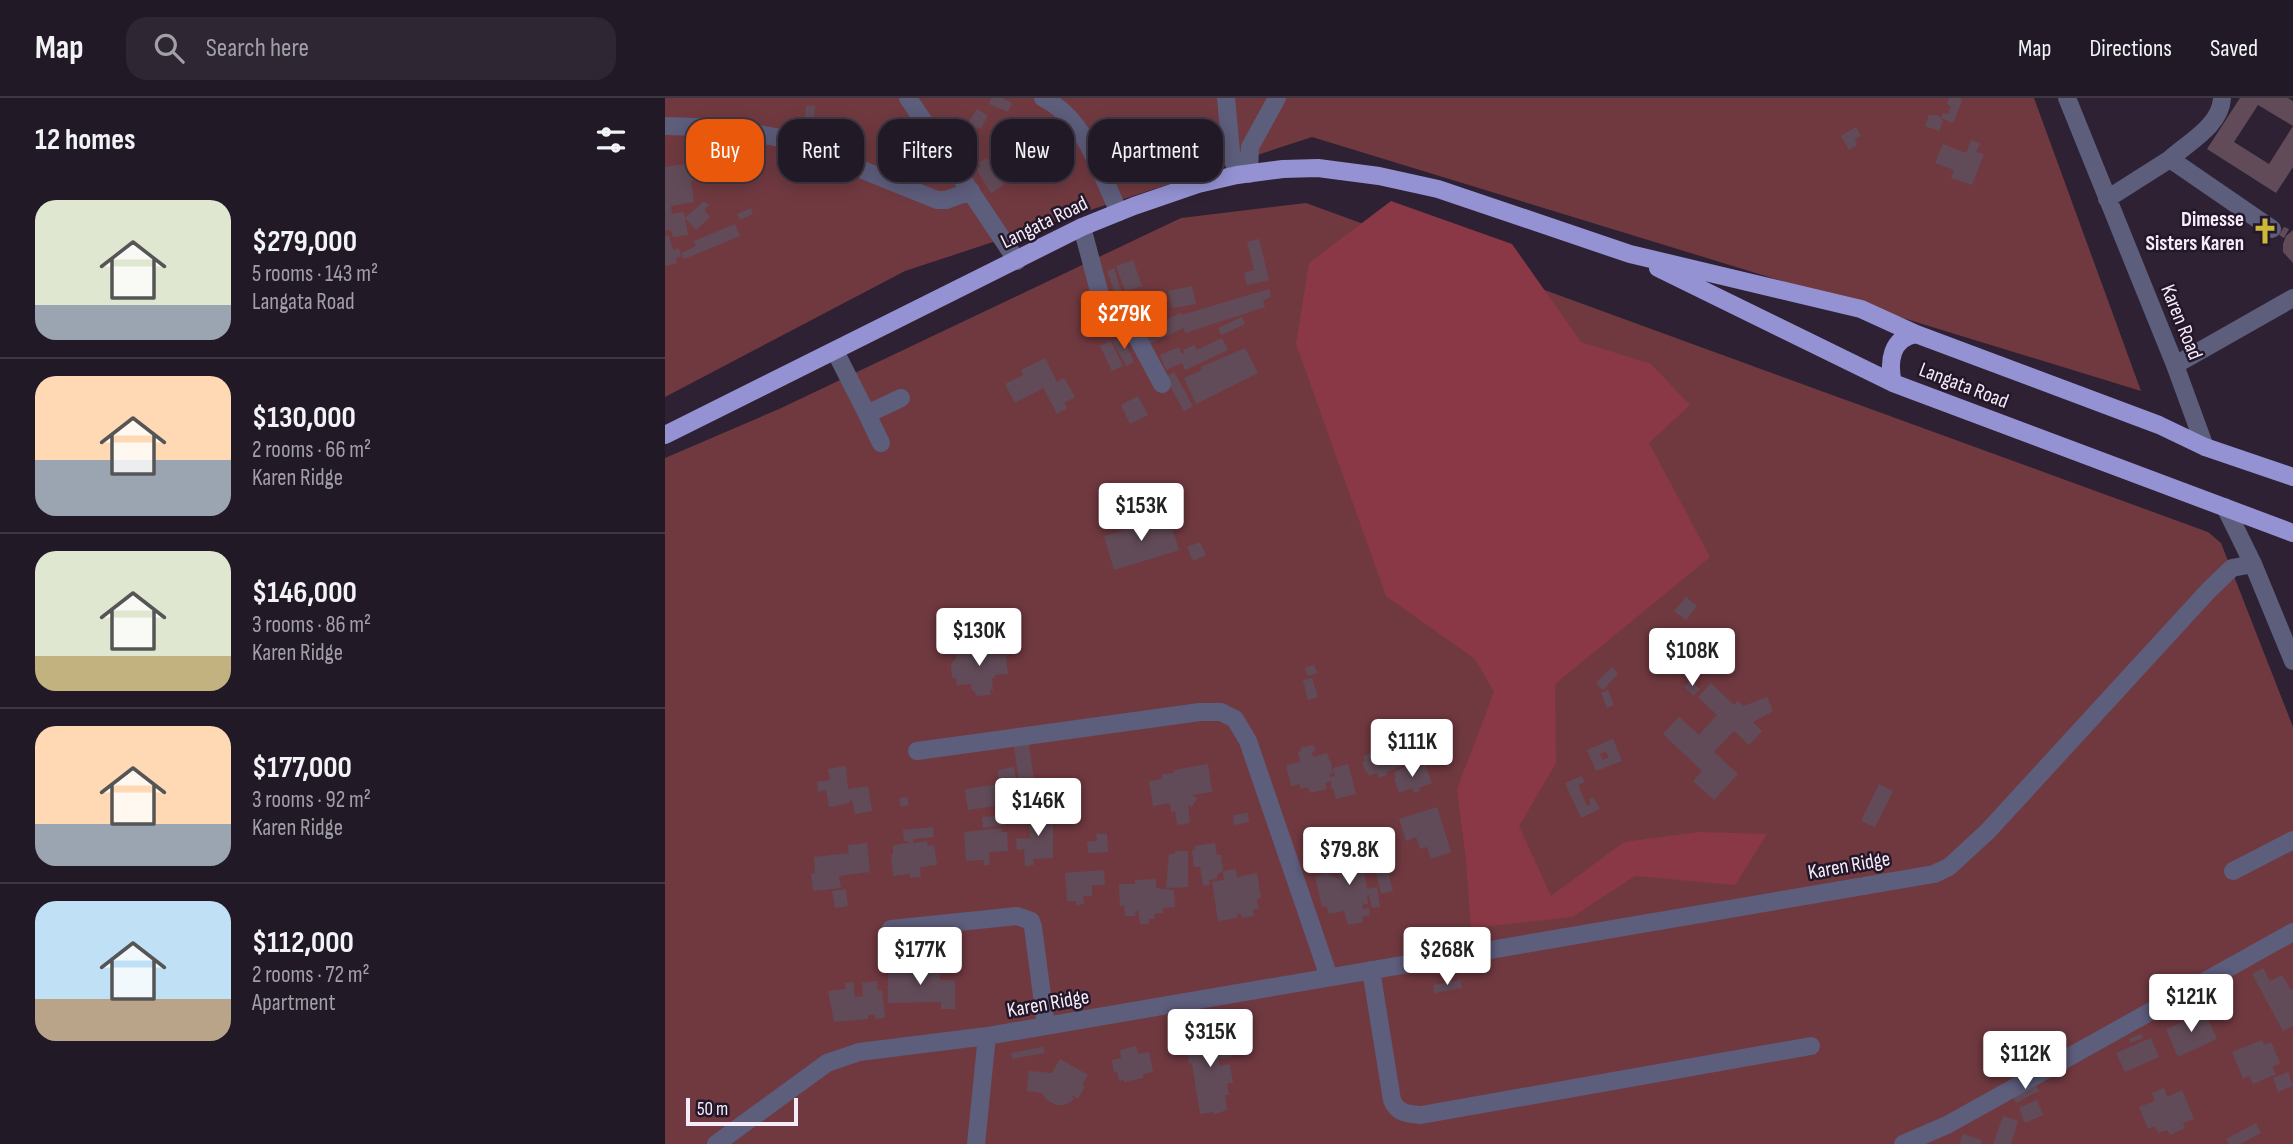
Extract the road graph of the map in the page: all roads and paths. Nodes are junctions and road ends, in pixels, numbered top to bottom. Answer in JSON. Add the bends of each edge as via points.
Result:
{"nodes":[{"id":1,"x":908,"y":98,"type":"edge"},
{"id":2,"x":1043,"y":98,"type":"edge"},
{"id":3,"x":1226,"y":98,"type":"edge"},
{"id":4,"x":1277,"y":98,"type":"edge"},
{"id":5,"x":2067,"y":98,"type":"edge"},
{"id":6,"x":2222,"y":98,"type":"edge"},
{"id":7,"x":667,"y":125,"type":"dead end"},
{"id":8,"x":2169,"y":159,"type":"junction"},
{"id":9,"x":1243,"y":175,"type":"junction"},
{"id":10,"x":971,"y":191,"type":"junction"},
{"id":11,"x":2107,"y":199,"type":"junction"},
{"id":12,"x":1119,"y":212,"type":"junction"},
{"id":13,"x":1082,"y":227,"type":"junction"},
{"id":14,"x":2272,"y":229,"type":"dead end"},
{"id":15,"x":1630,"y":254,"type":"junction"},
{"id":16,"x":1017,"y":261,"type":"junction"},
{"id":17,"x":2293,"y":298,"type":"edge"},
{"id":18,"x":1916,"y":334,"type":"junction"},
{"id":19,"x":835,"y":351,"type":"junction"},
{"id":20,"x":2175,"y":365,"type":"junction"},
{"id":21,"x":1893,"y":383,"type":"junction"},
{"id":22,"x":1162,"y":384,"type":"dead end"},
{"id":23,"x":901,"y":398,"type":"dead end"},
{"id":24,"x":867,"y":414,"type":"junction"},
{"id":25,"x":665,"y":435,"type":"edge"},
{"id":26,"x":881,"y":443,"type":"dead end"},
{"id":27,"x":2205,"y":447,"type":"junction"},
{"id":28,"x":2293,"y":477,"type":"edge"},
{"id":29,"x":2225,"y":507,"type":"junction"},
{"id":30,"x":2293,"y":533,"type":"edge"},
{"id":31,"x":2253,"y":564,"type":"junction"},
{"id":32,"x":2293,"y":661,"type":"edge"},
{"id":33,"x":917,"y":751,"type":"dead end"},
{"id":34,"x":2293,"y":840,"type":"edge"},
{"id":35,"x":2233,"y":871,"type":"dead end"},
{"id":36,"x":891,"y":929,"type":"dead end"},
{"id":37,"x":2293,"y":932,"type":"edge"},
{"id":38,"x":1371,"y":970,"type":"junction"},
{"id":39,"x":1329,"y":977,"type":"junction"},
{"id":40,"x":1046,"y":1026,"type":"junction"},
{"id":41,"x":987,"y":1036,"type":"junction"},
{"id":42,"x":1811,"y":1046,"type":"dead end"},
{"id":43,"x":716,"y":1144,"type":"edge"},
{"id":44,"x":976,"y":1144,"type":"edge"},
{"id":45,"x":1903,"y":1144,"type":"edge"}],
"edges":[{"from":1,"to":10,"type":"street"},
{"from":2,"to":12,"type":"street","via":[[1078,125]]},
{"from":3,"to":9,"type":"street","via":[[1231,151]]},
{"from":4,"to":9,"type":"street","via":[[1250,147]]},
{"from":5,"to":11,"type":"street","name":"Karen Road"},
{"from":6,"to":8,"type":"street","via":[[2212,123]]},
{"from":7,"to":10,"type":"street","via":[[726,128],[786,139],[937,200]]},
{"from":8,"to":11,"type":"street"},
{"from":8,"to":14,"type":"street"},
{"from":9,"to":12,"type":"main road","name":"Langata Road","via":[[1198,184]]},
{"from":9,"to":15,"type":"main road","name":"Langata Road","via":[[1318,168],[1379,176],[1438,189]]},
{"from":10,"to":16,"type":"street"},
{"from":11,"to":20,"type":"street","name":"Karen Road"},
{"from":12,"to":13,"type":"main road","name":"Langata Road"},
{"from":13,"to":16,"type":"main road","name":"Langata Road"},
{"from":13,"to":22,"type":"street","via":[[1101,313],[1108,323],[1133,330]]},
{"from":15,"to":18,"type":"main road","name":"Langata Road","via":[[1861,309]]},
{"from":15,"to":21,"type":"main road","name":"Langata Road"},
{"from":16,"to":19,"type":"main road","name":"Langata Road"},
{"from":17,"to":20,"type":"street"},
{"from":18,"to":21,"type":"main road","via":[[1902,340],[1891,355]]},
{"from":18,"to":27,"type":"main road","name":"Langata Road","via":[[2159,425]]},
{"from":19,"to":24,"type":"street"},
{"from":19,"to":25,"type":"main road","name":"Langata Road"},
{"from":20,"to":27,"type":"street","name":"Karen Road"},
{"from":21,"to":29,"type":"main road","name":"Langata Road"},
{"from":23,"to":24,"type":"street"},
{"from":24,"to":26,"type":"street"},
{"from":27,"to":28,"type":"main road","name":"Langata Road"},
{"from":29,"to":30,"type":"main road","name":"Langata Road"},
{"from":29,"to":31,"type":"street"},
{"from":31,"to":32,"type":"street"},
{"from":31,"to":38,"type":"street","name":"Karen Ridge","via":[[2232,568],[2209,590],[1988,831],[1949,867],[1934,874]]},
{"from":33,"to":39,"type":"street","via":[[1200,712],[1221,712],[1235,719],[1262,776]]},
{"from":34,"to":35,"type":"street"},
{"from":36,"to":40,"type":"street","via":[[1017,916],[1031,920]]},
{"from":37,"to":45,"type":"street","via":[[1947,1125]]},
{"from":38,"to":39,"type":"street","name":"Karen Ridge"},
{"from":38,"to":42,"type":"street","via":[[1392,1100],[1395,1108],[1406,1114]]},
{"from":39,"to":40,"type":"street","name":"Karen Ridge"},
{"from":40,"to":41,"type":"street","name":"Karen Ridge"},
{"from":41,"to":43,"type":"street","name":"Karen Ridge","via":[[883,1048],[833,1060]]},
{"from":41,"to":44,"type":"street"}]}
